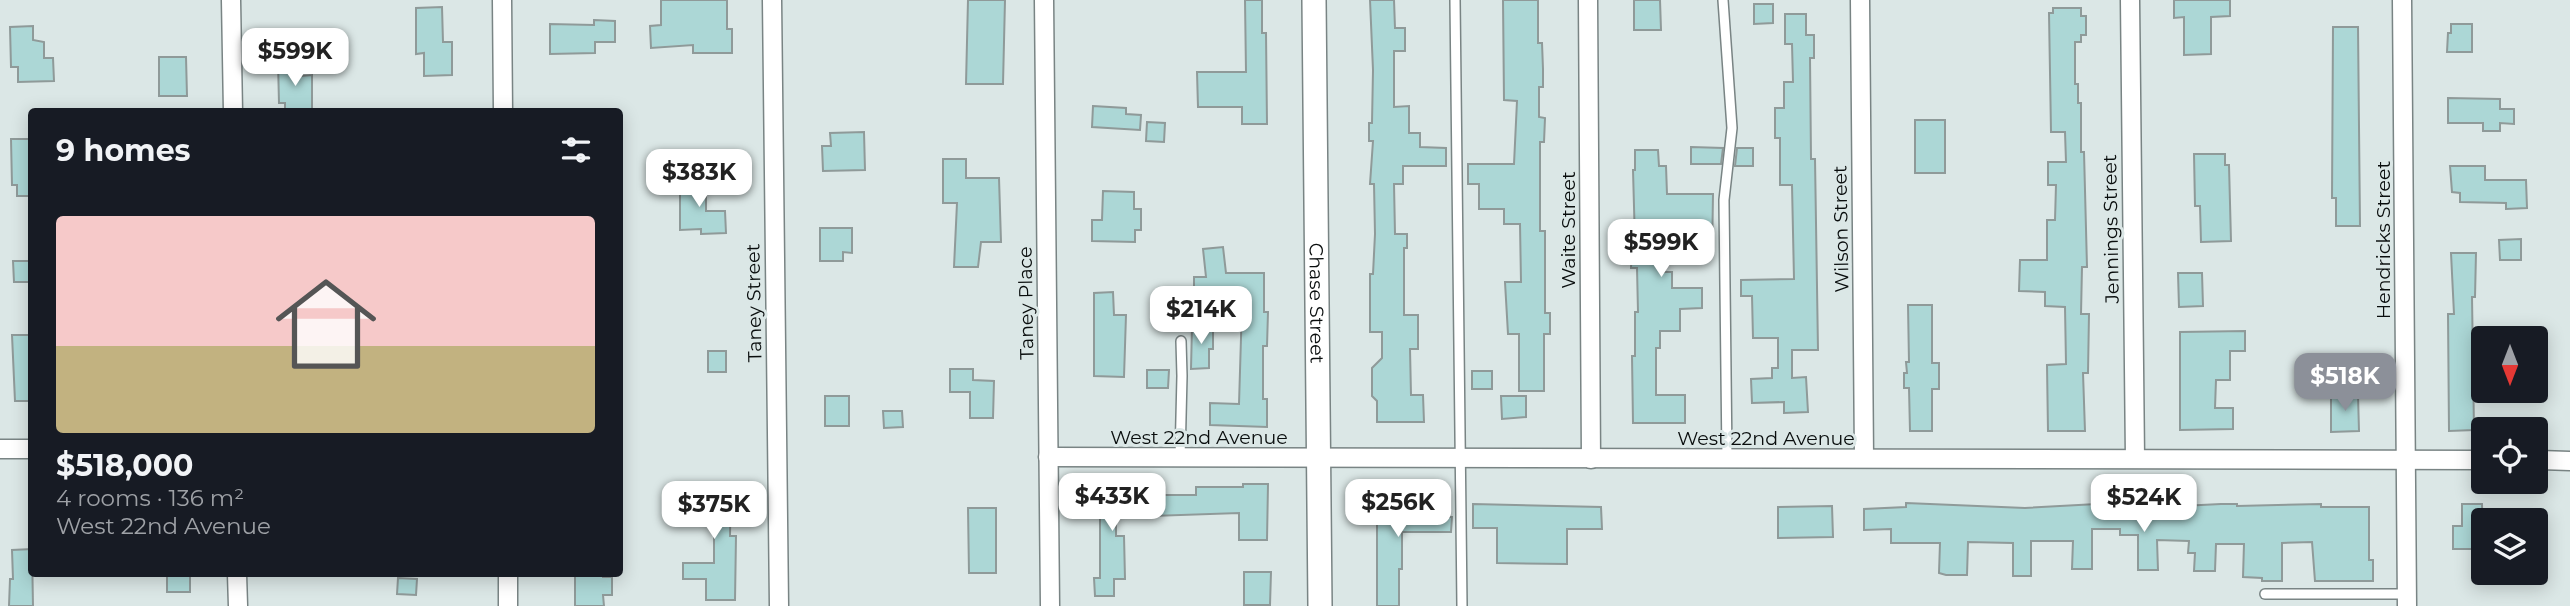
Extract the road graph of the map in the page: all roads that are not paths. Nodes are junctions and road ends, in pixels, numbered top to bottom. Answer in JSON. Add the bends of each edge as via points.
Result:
{"nodes":[{"id":1,"x":231,"y":0,"type":"edge"},
{"id":2,"x":502,"y":0,"type":"edge"},
{"id":3,"x":772,"y":0,"type":"edge"},
{"id":4,"x":1044,"y":0,"type":"edge"},
{"id":5,"x":1314,"y":0,"type":"edge"},
{"id":6,"x":1455,"y":0,"type":"edge"},
{"id":7,"x":1588,"y":0,"type":"edge"},
{"id":8,"x":1723,"y":0,"type":"edge"},
{"id":9,"x":1860,"y":0,"type":"edge"},
{"id":10,"x":2130,"y":0,"type":"edge"},
{"id":11,"x":2402,"y":0,"type":"edge"},
{"id":12,"x":233,"y":108,"type":"edge"},
{"id":13,"x":503,"y":108,"type":"edge"},
{"id":14,"x":1181,"y":341,"type":"dead end"},
{"id":15,"x":0,"y":449,"type":"edge"},
{"id":16,"x":28,"y":449,"type":"edge"},
{"id":17,"x":1048,"y":457,"type":"junction"},
{"id":18,"x":1180,"y":458,"type":"junction"},
{"id":19,"x":1864,"y":458,"type":"junction"},
{"id":20,"x":2134,"y":458,"type":"junction"},
{"id":21,"x":1319,"y":459,"type":"junction"},
{"id":22,"x":1460,"y":459,"type":"junction"},
{"id":23,"x":1591,"y":459,"type":"junction"},
{"id":24,"x":1727,"y":459,"type":"junction"},
{"id":25,"x":2406,"y":460,"type":"junction"},
{"id":26,"x":2471,"y":460,"type":"edge"},
{"id":27,"x":2548,"y":460,"type":"edge"},
{"id":28,"x":2570,"y":461,"type":"edge"},
{"id":29,"x":237,"y":577,"type":"edge"},
{"id":30,"x":508,"y":577,"type":"edge"},
{"id":31,"x":2265,"y":594,"type":"dead end"},
{"id":32,"x":2407,"y":600,"type":"edge"},
{"id":33,"x":238,"y":606,"type":"edge"},
{"id":34,"x":508,"y":606,"type":"edge"},
{"id":35,"x":779,"y":606,"type":"edge"},
{"id":36,"x":1050,"y":606,"type":"edge"},
{"id":37,"x":1321,"y":606,"type":"edge"},
{"id":38,"x":1462,"y":606,"type":"edge"}],
"edges":[{"from":1,"to":12,"type":"street"},
{"from":2,"to":13,"type":"street"},
{"from":3,"to":35,"type":"street","name":"Taney Street"},
{"from":4,"to":17,"type":"street","name":"Taney Place"},
{"from":5,"to":21,"type":"street","name":"Chase Street"},
{"from":6,"to":22,"type":"lane"},
{"from":7,"to":23,"type":"street","name":"Waite Street"},
{"from":8,"to":24,"type":"lane","via":[[1732,128],[1724,200]]},
{"from":9,"to":19,"type":"street","name":"Wilson Street"},
{"from":10,"to":20,"type":"street","name":"Jennings Street"},
{"from":11,"to":25,"type":"street","name":"Hendricks Street"},
{"from":14,"to":18,"type":"lane"},
{"from":15,"to":16,"type":"street"},
{"from":17,"to":18,"type":"street","name":"West 22nd Avenue"},
{"from":17,"to":36,"type":"street","name":"Taney Place"},
{"from":18,"to":21,"type":"street","name":"West 22nd Avenue"},
{"from":19,"to":20,"type":"street","name":"West 22nd Avenue"},
{"from":19,"to":24,"type":"street","name":"West 22nd Avenue"},
{"from":20,"to":25,"type":"street","name":"West 22nd Avenue"},
{"from":21,"to":22,"type":"street","name":"West 22nd Avenue"},
{"from":21,"to":37,"type":"street","name":"Chase Street"},
{"from":22,"to":23,"type":"street","name":"West 22nd Avenue"},
{"from":22,"to":38,"type":"lane"},
{"from":23,"to":24,"type":"street","name":"West 22nd Avenue"},
{"from":25,"to":26,"type":"street","name":"West 22nd Avenue"},
{"from":25,"to":32,"type":"street","name":"Hendricks Street"},
{"from":27,"to":28,"type":"street"},
{"from":29,"to":33,"type":"street"},
{"from":30,"to":34,"type":"street"},
{"from":31,"to":32,"type":"lane"}]}
